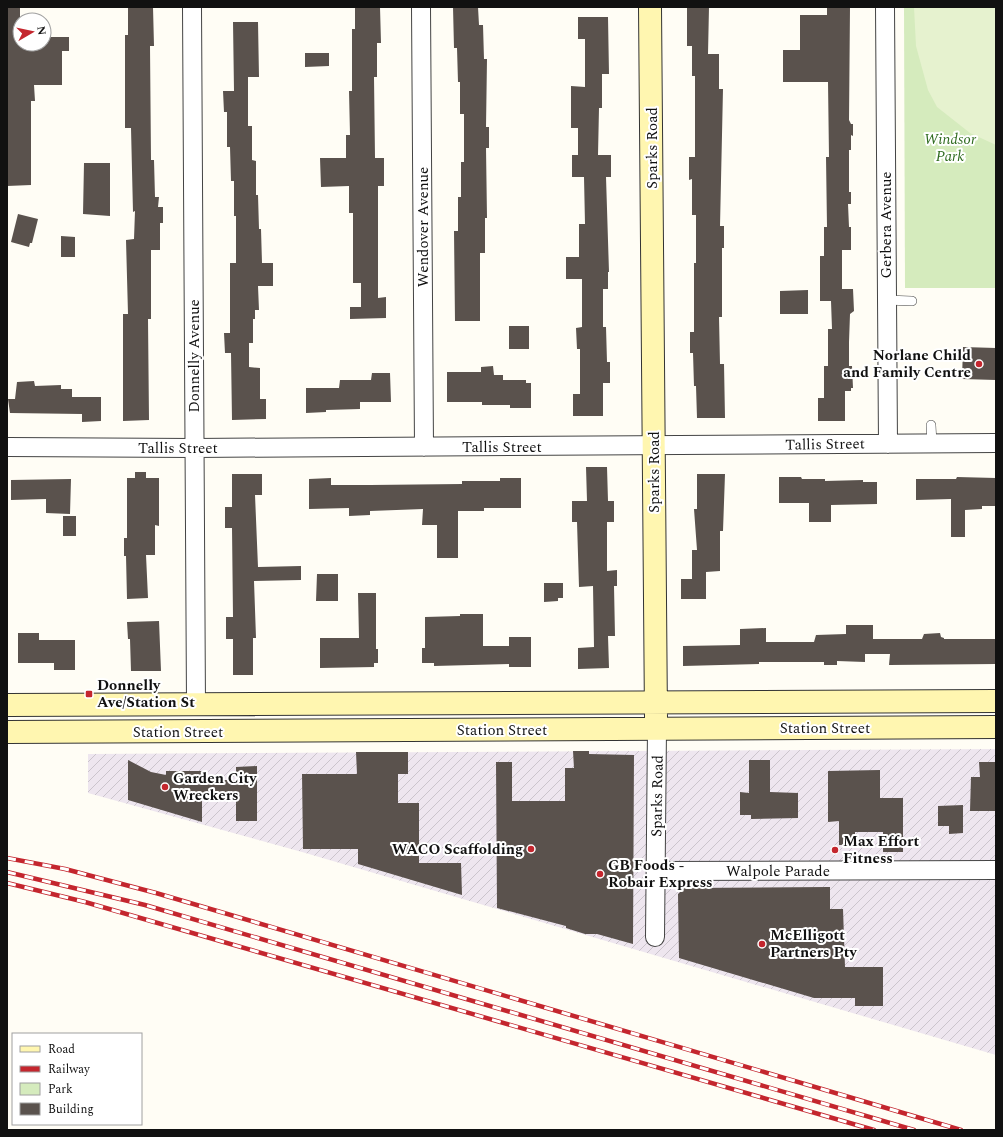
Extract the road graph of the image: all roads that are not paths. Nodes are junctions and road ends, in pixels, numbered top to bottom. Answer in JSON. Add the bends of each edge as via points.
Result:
{"nodes":[{"id":1,"x":192,"y":7,"type":"edge"},
{"id":2,"x":421,"y":7,"type":"edge"},
{"id":3,"x":650,"y":7,"type":"edge"},
{"id":4,"x":885,"y":7,"type":"edge"},
{"id":5,"x":886,"y":300,"type":"junction"},
{"id":6,"x":912,"y":301,"type":"dead end"},
{"id":7,"x":931,"y":425,"type":"dead end"},
{"id":8,"x":996,"y":443,"type":"edge"},
{"id":9,"x":888,"y":444,"type":"junction"},
{"id":10,"x":932,"y":444,"type":"junction"},
{"id":11,"x":654,"y":446,"type":"junction"},
{"id":12,"x":7,"y":447,"type":"edge"},
{"id":13,"x":424,"y":447,"type":"junction"},
{"id":14,"x":194,"y":448,"type":"junction"},
{"id":15,"x":996,"y":701,"type":"edge"},
{"id":16,"x":656,"y":703,"type":"junction"},
{"id":17,"x":196,"y":704,"type":"junction"},
{"id":18,"x":7,"y":705,"type":"edge"},
{"id":19,"x":996,"y":727,"type":"edge"},
{"id":20,"x":657,"y":729,"type":"junction"},
{"id":21,"x":7,"y":732,"type":"edge"},
{"id":22,"x":996,"y":870,"type":"edge"},
{"id":23,"x":656,"y":871,"type":"junction"},
{"id":24,"x":656,"y":937,"type":"dead end"}],
"edges":[{"from":1,"to":14,"type":"street","name":"Donnelly Avenue"},
{"from":2,"to":13,"type":"street","name":"Wendover Avenue"},
{"from":3,"to":11,"type":"main road","name":"Sparks Road"},
{"from":4,"to":5,"type":"street","name":"Gerbera Avenue"},
{"from":5,"to":6,"type":"lane"},
{"from":5,"to":9,"type":"street","name":"Gerbera Avenue"},
{"from":7,"to":10,"type":"lane"},
{"from":8,"to":10,"type":"street","name":"Tallis Street"},
{"from":9,"to":10,"type":"street","name":"Tallis Street"},
{"from":9,"to":11,"type":"street","name":"Tallis Street"},
{"from":11,"to":13,"type":"street","name":"Tallis Street"},
{"from":11,"to":16,"type":"main road","name":"Sparks Road"},
{"from":12,"to":14,"type":"street","name":"Tallis Street"},
{"from":13,"to":14,"type":"street","name":"Tallis Street"},
{"from":14,"to":17,"type":"street","name":"Donnelly Avenue"},
{"from":15,"to":16,"type":"main road","name":"Station Street"},
{"from":16,"to":17,"type":"main road","name":"Station Street"},
{"from":16,"to":20,"type":"main road","name":"Sparks Road"},
{"from":17,"to":18,"type":"main road","name":"Station Street"},
{"from":19,"to":20,"type":"main road","name":"Station Street"},
{"from":20,"to":21,"type":"main road","name":"Station Street"},
{"from":20,"to":23,"type":"street","name":"Sparks Road"},
{"from":22,"to":23,"type":"street","name":"Walpole Parade"},
{"from":23,"to":24,"type":"street","name":"Sparks Road"}]}
